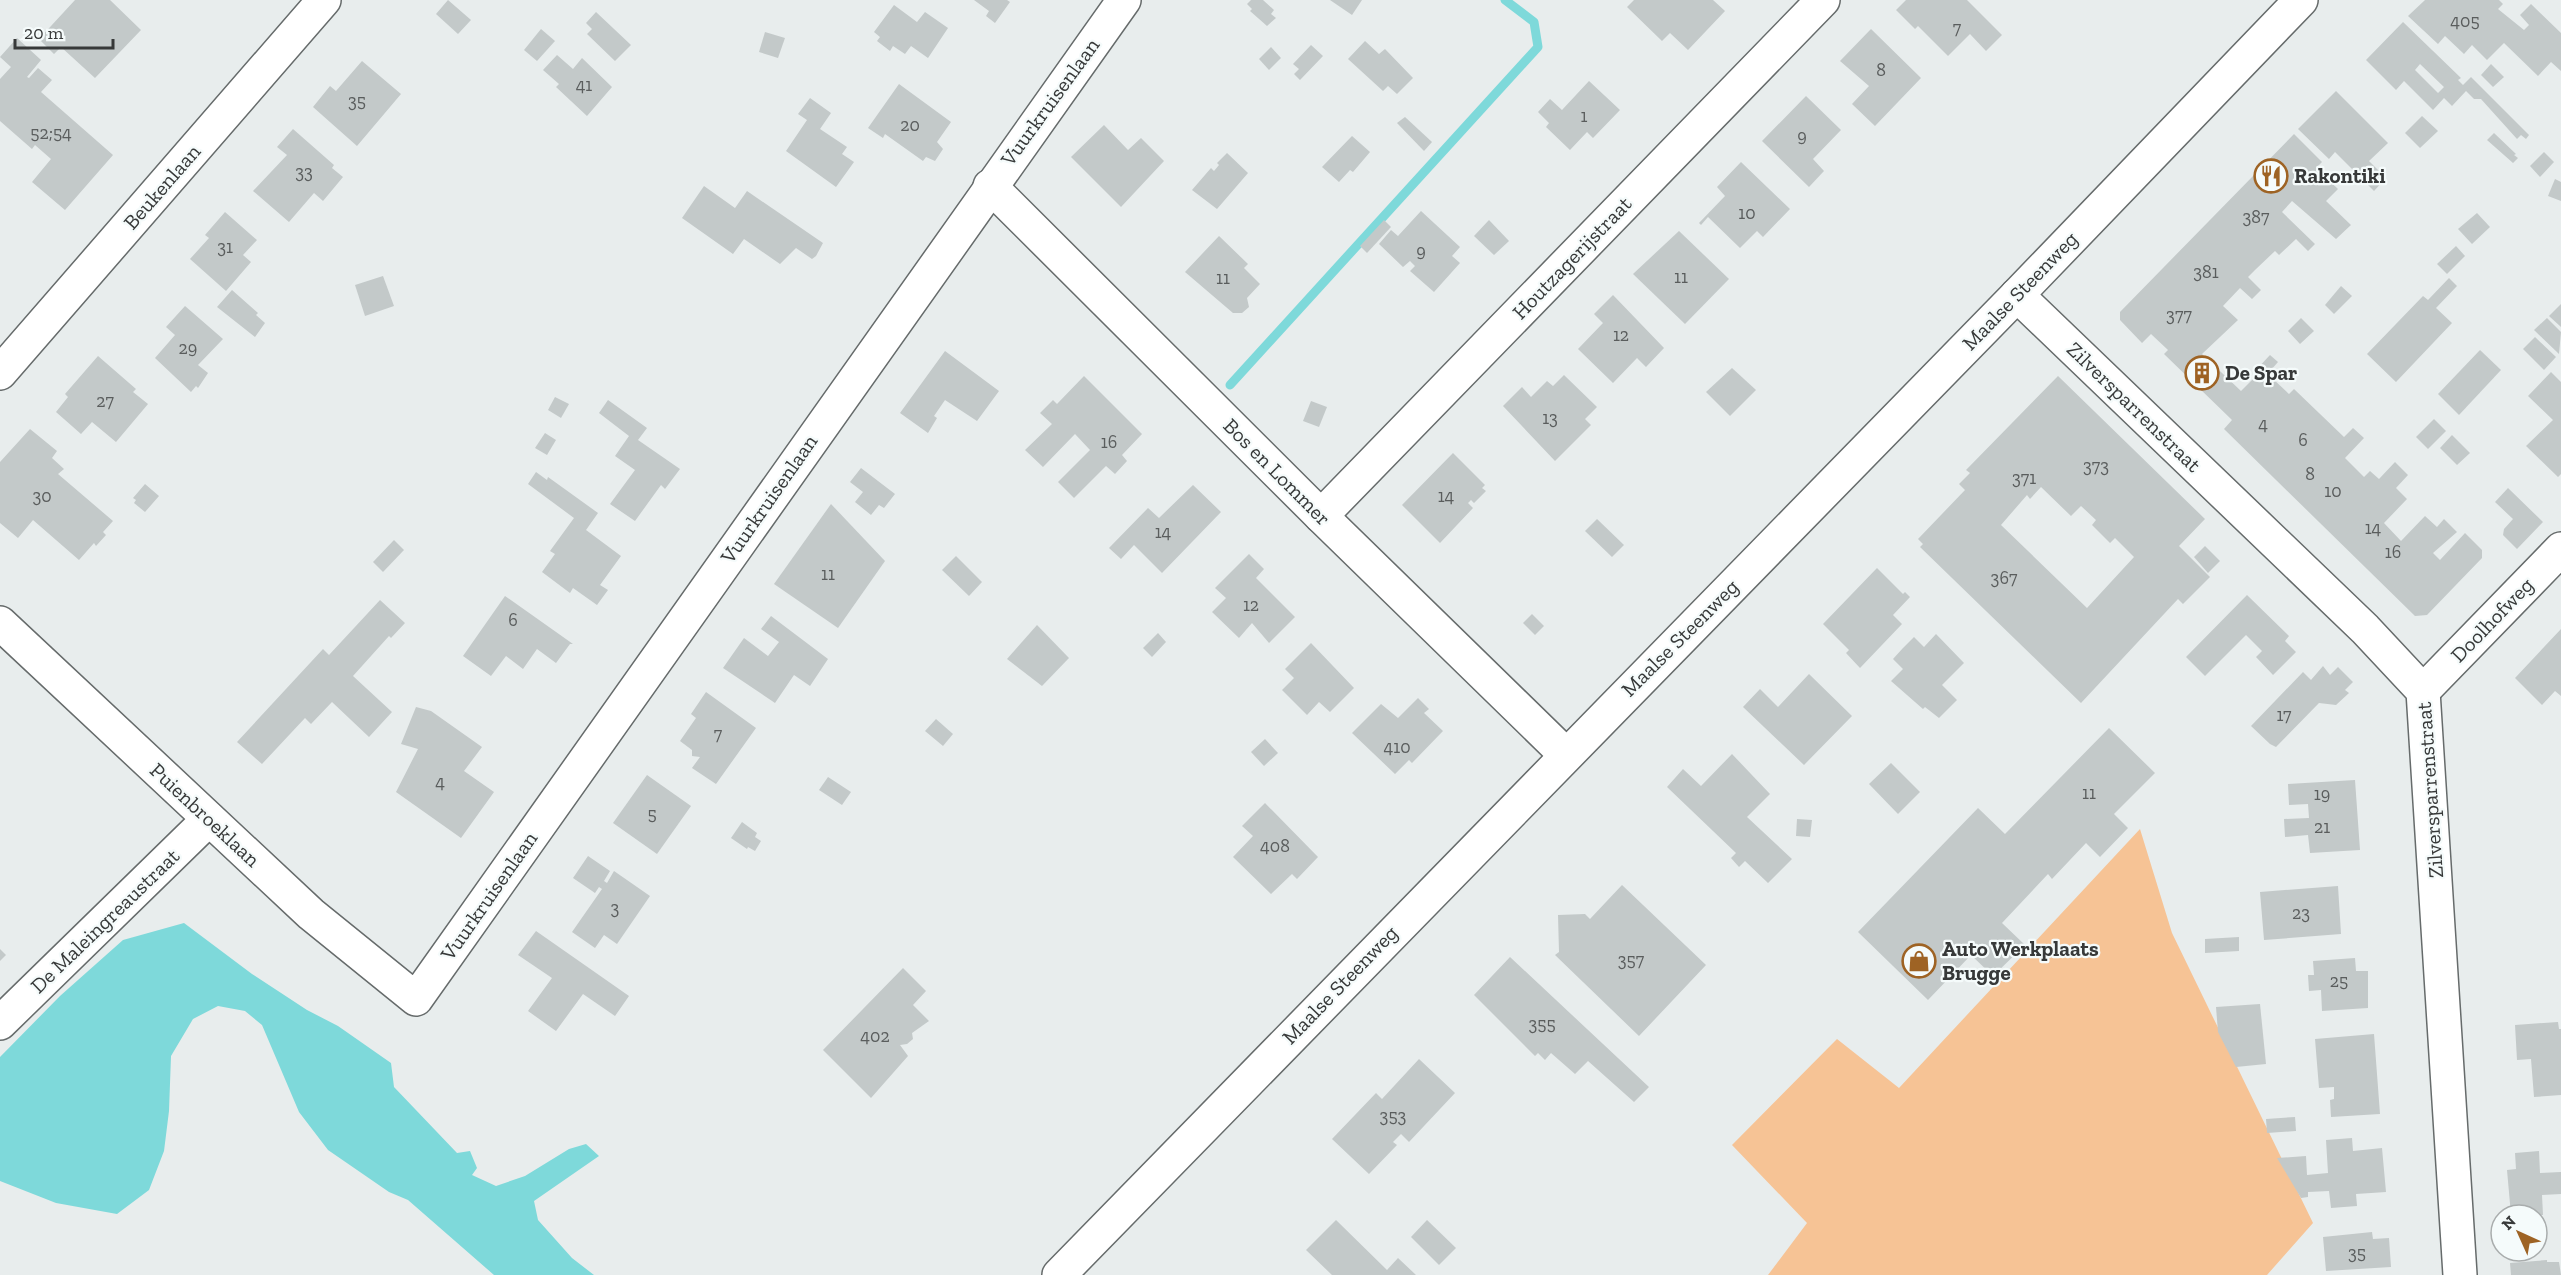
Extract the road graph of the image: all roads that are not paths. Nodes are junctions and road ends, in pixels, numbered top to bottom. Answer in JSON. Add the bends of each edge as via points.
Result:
{"nodes":[{"id":1,"x":324,"y":0,"type":"edge"},
{"id":2,"x":1124,"y":0,"type":"edge"},
{"id":3,"x":1823,"y":0,"type":"edge"},
{"id":4,"x":2301,"y":0,"type":"edge"},
{"id":5,"x":990,"y":186,"type":"junction"},
{"id":6,"x":2017,"y":295,"type":"junction"},
{"id":7,"x":0,"y":374,"type":"edge"},
{"id":8,"x":1321,"y":516,"type":"junction"},
{"id":9,"x":2561,"y":549,"type":"edge"},
{"id":10,"x":0,"y":623,"type":"edge"},
{"id":11,"x":2423,"y":691,"type":"junction"},
{"id":12,"x":1565,"y":754,"type":"junction"},
{"id":13,"x":209,"y":819,"type":"junction"},
{"id":14,"x":416,"y":999,"type":"joint"},
{"id":15,"x":0,"y":1023,"type":"edge"},
{"id":16,"x":1059,"y":1275,"type":"edge"},
{"id":17,"x":2460,"y":1275,"type":"edge"}],
"edges":[{"from":1,"to":7,"type":"street","name":"Beukenlaan"},
{"from":2,"to":5,"type":"street","name":"Vuurkruisenlaan"},
{"from":3,"to":8,"type":"street","name":"Houtzagerijstraat"},
{"from":4,"to":6,"type":"street","name":"Maalse Steenweg"},
{"from":5,"to":8,"type":"street","name":"Bos en Lommer"},
{"from":5,"to":14,"type":"street","name":"Vuurkruisenlaan"},
{"from":6,"to":11,"type":"street","name":"Zilversparrenstraat","via":[[2365,629]]},
{"from":6,"to":12,"type":"street","name":"Maalse Steenweg"},
{"from":8,"to":12,"type":"street","name":"Bos en Lommer"},
{"from":9,"to":11,"type":"street","name":"Doolhofweg"},
{"from":10,"to":13,"type":"street","name":"Puienbroeklaan"},
{"from":11,"to":17,"type":"street","name":"Zilversparrenstraat"},
{"from":12,"to":16,"type":"street","name":"Maalse Steenweg"},
{"from":13,"to":14,"type":"street","name":"Puienbroeklaan","via":[[311,914]]},
{"from":13,"to":15,"type":"street","name":"De Maleingreaustraat"}]}
